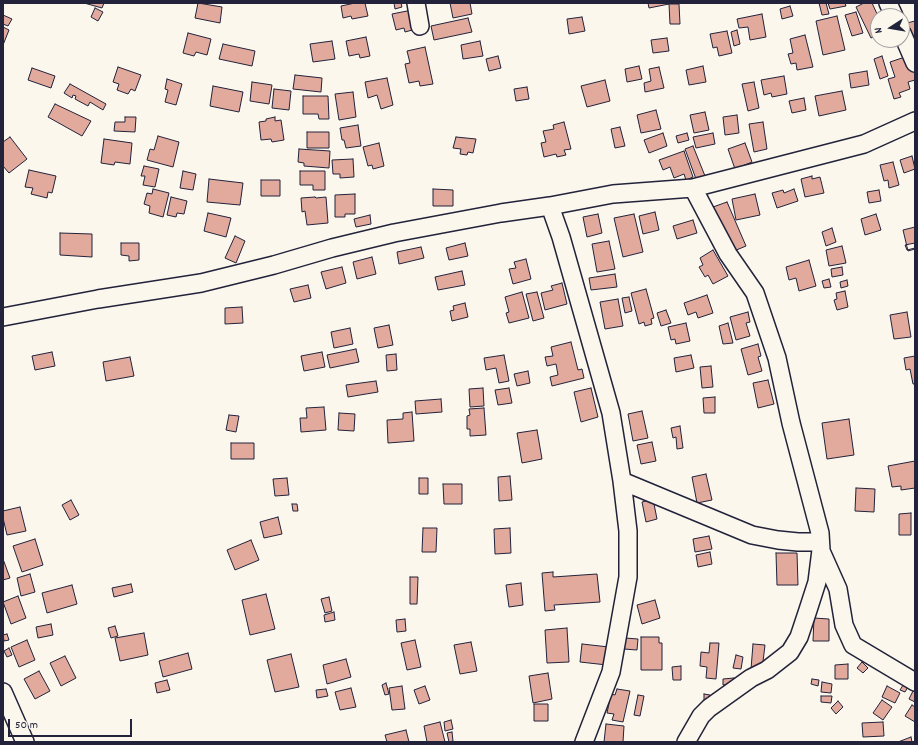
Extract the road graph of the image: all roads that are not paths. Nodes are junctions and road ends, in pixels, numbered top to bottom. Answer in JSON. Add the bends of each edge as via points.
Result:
{"nodes":[{"id":1,"x":416,"y":3,"type":"edge"},
{"id":2,"x":420,"y":26,"type":"dead end"},
{"id":3,"x":908,"y":48,"type":"edge"},
{"id":4,"x":915,"y":63,"type":"edge"},
{"id":5,"x":915,"y":121,"type":"edge"},
{"id":6,"x":693,"y":188,"type":"junction"},
{"id":7,"x":550,"y":206,"type":"junction"},
{"id":8,"x":3,"y":317,"type":"edge"},
{"id":9,"x":622,"y":481,"type":"junction"},
{"id":10,"x":821,"y":546,"type":"junction"},
{"id":11,"x":915,"y":682,"type":"edge"},
{"id":12,"x":3,"y":692,"type":"edge"},
{"id":13,"x":25,"y":742,"type":"edge"},
{"id":14,"x":584,"y":742,"type":"edge"},
{"id":15,"x":686,"y":742,"type":"edge"}],
"edges":[{"from":1,"to":2,"type":"street"},
{"from":3,"to":4,"type":"street"},
{"from":5,"to":6,"type":"street","via":[[864,144]]},
{"from":6,"to":7,"type":"street","via":[[613,194]]},
{"from":6,"to":10,"type":"street","via":[[728,254],[755,293],[777,358]]},
{"from":7,"to":8,"type":"street","via":[[394,233],[201,283]]},
{"from":7,"to":9,"type":"street","via":[[611,413]]},
{"from":9,"to":10,"type":"street","via":[[752,535]]},
{"from":9,"to":14,"type":"street","via":[[628,531],[628,577],[611,672]]},
{"from":10,"to":11,"type":"street","via":[[838,589],[844,625],[853,645]]},
{"from":10,"to":15,"type":"street","via":[[817,582],[799,637],[790,652],[708,708]]},
{"from":12,"to":13,"type":"street"}]}
